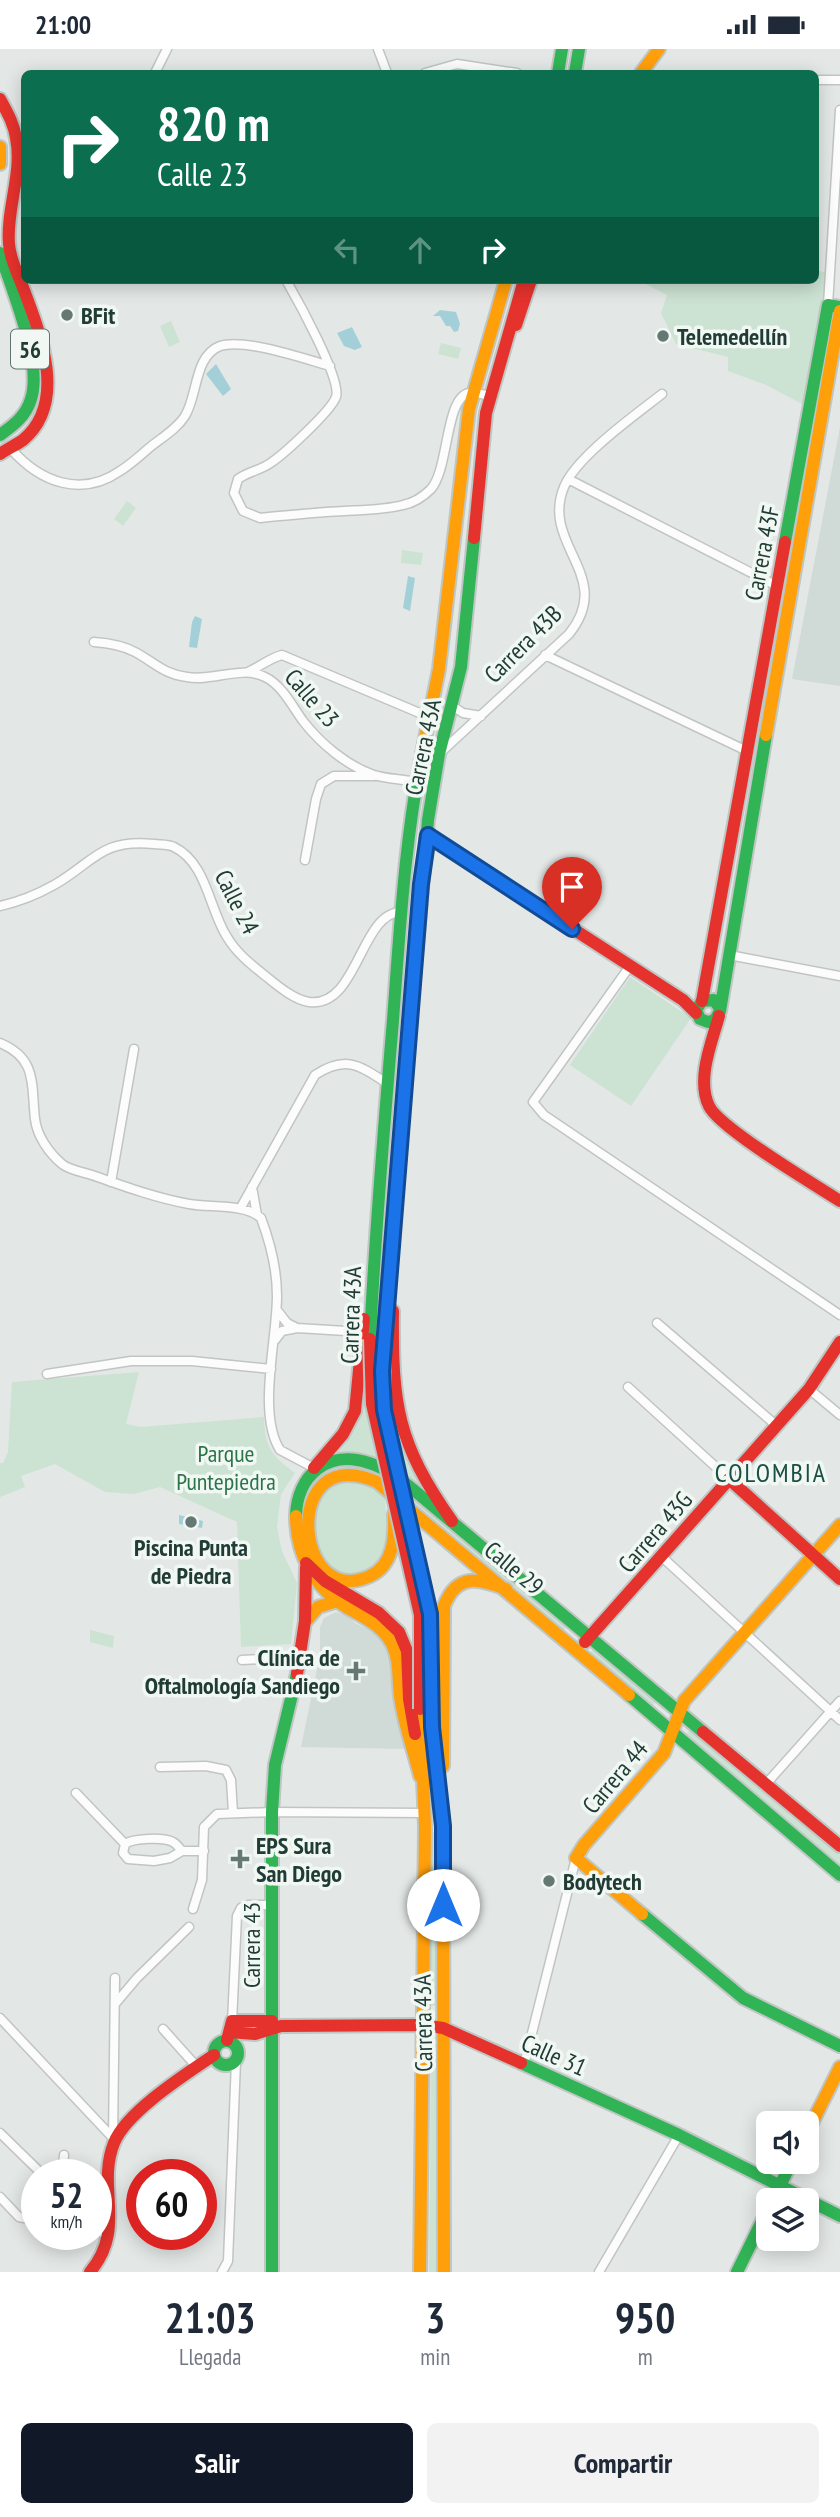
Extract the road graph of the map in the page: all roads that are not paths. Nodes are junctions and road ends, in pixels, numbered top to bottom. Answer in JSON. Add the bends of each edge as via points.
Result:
{"nodes":[{"id":1,"x":167,"y":49,"type":"edge"},
{"id":2,"x":378,"y":49,"type":"edge"},
{"id":3,"x":562,"y":49,"type":"edge"},
{"id":4,"x":579,"y":49,"type":"edge"},
{"id":5,"x":659,"y":49,"type":"edge"},
{"id":6,"x":156,"y":70,"type":"edge"},
{"id":7,"x":386,"y":70,"type":"edge"},
{"id":8,"x":436,"y":70,"type":"edge"},
{"id":9,"x":497,"y":70,"type":"edge"},
{"id":10,"x":558,"y":70,"type":"edge"},
{"id":11,"x":576,"y":70,"type":"edge"},
{"id":12,"x":643,"y":70,"type":"edge"},
{"id":13,"x":819,"y":80,"type":"edge"},
{"id":14,"x":840,"y":80,"type":"edge"},
{"id":15,"x":0,"y":99,"type":"edge"},
{"id":16,"x":840,"y":110,"type":"edge"},
{"id":17,"x":0,"y":147,"type":"edge"},
{"id":18,"x":0,"y":164,"type":"edge"},
{"id":19,"x":0,"y":253,"type":"edge"},
{"id":20,"x":21,"y":284,"type":"edge"},
{"id":21,"x":21,"y":284,"type":"edge"},
{"id":22,"x":288,"y":284,"type":"edge"},
{"id":23,"x":505,"y":284,"type":"edge"},
{"id":24,"x":523,"y":284,"type":"edge"},
{"id":25,"x":530,"y":284,"type":"edge"},
{"id":26,"x":836,"y":308,"type":"edge"},
{"id":27,"x":503,"y":350,"type":"junction"},
{"id":28,"x":330,"y":366,"type":"junction"},
{"id":29,"x":472,"y":392,"type":"junction"},
{"id":30,"x":662,"y":394,"type":"dead end"},
{"id":31,"x":490,"y":397,"type":"junction"},
{"id":32,"x":0,"y":435,"type":"edge"},
{"id":33,"x":6,"y":452,"type":"edge"},
{"id":34,"x":568,"y":479,"type":"junction"},
{"id":35,"x":777,"y":586,"type":"junction"},
{"id":36,"x":94,"y":642,"type":"dead end"},
{"id":37,"x":545,"y":655,"type":"junction"},
{"id":38,"x":265,"y":664,"type":"junction"},
{"id":39,"x":250,"y":671,"type":"junction"},
{"id":40,"x":267,"y":677,"type":"junction"},
{"id":41,"x":454,"y":707,"type":"junction"},
{"id":42,"x":481,"y":716,"type":"junction"},
{"id":43,"x":429,"y":717,"type":"junction"},
{"id":44,"x":747,"y":751,"type":"junction"},
{"id":45,"x":439,"y":754,"type":"junction"},
{"id":46,"x":354,"y":765,"type":"junction"},
{"id":47,"x":344,"y":776,"type":"junction"},
{"id":48,"x":377,"y":776,"type":"junction"},
{"id":49,"x":416,"y":782,"type":"junction"},
{"id":50,"x":428,"y":835,"type":"junction"},
{"id":51,"x":306,"y":860,"type":"dead end"},
{"id":52,"x":0,"y":906,"type":"edge"},
{"id":53,"x":401,"y":912,"type":"junction"},
{"id":54,"x":729,"y":955,"type":"junction"},
{"id":55,"x":630,"y":966,"type":"junction"},
{"id":56,"x":840,"y":976,"type":"edge"},
{"id":57,"x":699,"y":1010,"type":"junction"},
{"id":58,"x":719,"y":1011,"type":"junction"},
{"id":59,"x":0,"y":1043,"type":"edge"},
{"id":60,"x":134,"y":1049,"type":"dead end"},
{"id":61,"x":709,"y":1055,"type":"junction"},
{"id":62,"x":388,"y":1084,"type":"junction"},
{"id":63,"x":111,"y":1182,"type":"junction"},
{"id":64,"x":252,"y":1187,"type":"junction"},
{"id":65,"x":840,"y":1201,"type":"edge"},
{"id":66,"x":240,"y":1209,"type":"junction"},
{"id":67,"x":257,"y":1215,"type":"junction"},
{"id":68,"x":393,"y":1254,"type":"junction"},
{"id":69,"x":277,"y":1310,"type":"junction"},
{"id":70,"x":840,"y":1315,"type":"edge"},
{"id":71,"x":657,"y":1323,"type":"dead end"},
{"id":72,"x":297,"y":1328,"type":"junction"},
{"id":73,"x":372,"y":1337,"type":"junction"},
{"id":74,"x":275,"y":1340,"type":"junction"},
{"id":75,"x":840,"y":1342,"type":"edge"},
{"id":76,"x":271,"y":1369,"type":"junction"},
{"id":77,"x":47,"y":1374,"type":"dead end"},
{"id":78,"x":628,"y":1387,"type":"dead end"},
{"id":79,"x":809,"y":1389,"type":"junction"},
{"id":80,"x":840,"y":1415,"type":"edge"},
{"id":81,"x":777,"y":1426,"type":"junction"},
{"id":82,"x":314,"y":1468,"type":"junction"},
{"id":83,"x":729,"y":1479,"type":"junction"},
{"id":84,"x":394,"y":1503,"type":"junction"},
{"id":85,"x":452,"y":1521,"type":"junction"},
{"id":86,"x":840,"y":1525,"type":"edge"},
{"id":87,"x":813,"y":1554,"type":"junction"},
{"id":88,"x":662,"y":1557,"type":"junction"},
{"id":89,"x":306,"y":1563,"type":"junction"},
{"id":90,"x":840,"y":1579,"type":"edge"},
{"id":91,"x":506,"y":1589,"type":"junction"},
{"id":92,"x":337,"y":1601,"type":"junction"},
{"id":93,"x":306,"y":1621,"type":"junction"},
{"id":94,"x":744,"y":1632,"type":"junction"},
{"id":95,"x":590,"y":1636,"type":"junction"},
{"id":96,"x":578,"y":1650,"type":"junction"},
{"id":97,"x":283,"y":1658,"type":"dead end"},
{"id":98,"x":242,"y":1660,"type":"dead end"},
{"id":99,"x":840,"y":1701,"type":"edge"},
{"id":100,"x":678,"y":1710,"type":"junction"},
{"id":101,"x":831,"y":1711,"type":"junction"},
{"id":102,"x":840,"y":1720,"type":"edge"},
{"id":103,"x":674,"y":1732,"type":"junction"},
{"id":104,"x":160,"y":1767,"type":"dead end"},
{"id":105,"x":422,"y":1783,"type":"junction"},
{"id":106,"x":766,"y":1784,"type":"junction"},
{"id":107,"x":76,"y":1793,"type":"dead end"},
{"id":108,"x":272,"y":1812,"type":"junction"},
{"id":109,"x":233,"y":1813,"type":"junction"},
{"id":110,"x":424,"y":1813,"type":"junction"},
{"id":111,"x":443,"y":1826,"type":"junction"},
{"id":112,"x":125,"y":1844,"type":"junction"},
{"id":113,"x":840,"y":1846,"type":"edge"},
{"id":114,"x":182,"y":1851,"type":"junction"},
{"id":115,"x":204,"y":1851,"type":"junction"},
{"id":116,"x":576,"y":1858,"type":"junction"},
{"id":117,"x":840,"y":1875,"type":"edge"},
{"id":118,"x":271,"y":1905,"type":"junction"},
{"id":119,"x":193,"y":1909,"type":"dead end"},
{"id":120,"x":190,"y":1927,"type":"dead end"},
{"id":121,"x":115,"y":1978,"type":"dead end"},
{"id":122,"x":115,"y":2004,"type":"junction"},
{"id":123,"x":0,"y":2018,"type":"edge"},
{"id":124,"x":273,"y":2025,"type":"junction"},
{"id":125,"x":423,"y":2025,"type":"junction"},
{"id":126,"x":443,"y":2028,"type":"junction"},
{"id":127,"x":163,"y":2029,"type":"dead end"},
{"id":128,"x":231,"y":2034,"type":"junction"},
{"id":129,"x":840,"y":2046,"type":"edge"},
{"id":130,"x":216,"y":2058,"type":"junction"},
{"id":131,"x":236,"y":2061,"type":"junction"},
{"id":132,"x":524,"y":2065,"type":"junction"},
{"id":133,"x":198,"y":2066,"type":"junction"},
{"id":134,"x":840,"y":2067,"type":"edge"},
{"id":135,"x":818,"y":2111,"type":"edge"},
{"id":136,"x":0,"y":2133,"type":"edge"},
{"id":137,"x":679,"y":2135,"type":"junction"},
{"id":138,"x":113,"y":2141,"type":"junction"},
{"id":139,"x":64,"y":2155,"type":"dead end"},
{"id":140,"x":27,"y":2159,"type":"edge"},
{"id":141,"x":64,"y":2159,"type":"edge"},
{"id":142,"x":111,"y":2159,"type":"edge"},
{"id":143,"x":786,"y":2174,"type":"edge"},
{"id":144,"x":780,"y":2186,"type":"junction"},
{"id":145,"x":0,"y":2197,"type":"edge"},
{"id":146,"x":840,"y":2216,"type":"edge"},
{"id":147,"x":21,"y":2217,"type":"edge"},
{"id":148,"x":756,"y":2233,"type":"edge"},
{"id":149,"x":106,"y":2250,"type":"edge"},
{"id":150,"x":90,"y":2272,"type":"edge"},
{"id":151,"x":222,"y":2272,"type":"edge"},
{"id":152,"x":272,"y":2272,"type":"edge"},
{"id":153,"x":420,"y":2272,"type":"edge"},
{"id":154,"x":444,"y":2272,"type":"edge"},
{"id":155,"x":599,"y":2272,"type":"edge"},
{"id":156,"x":737,"y":2272,"type":"edge"}],
"edges":[{"from":1,"to":6,"type":"street"},
{"from":2,"to":7,"type":"street"},
{"from":3,"to":10,"type":"main road"},
{"from":4,"to":11,"type":"main road"},
{"from":5,"to":12,"type":"main road"},
{"from":8,"to":9,"type":"street","via":[[457,64]]},
{"from":13,"to":14,"type":"street"},
{"from":15,"to":21,"type":"main road","number":"56","via":[[14,125],[19,149],[8,221],[9,249]]},
{"from":16,"to":26,"type":"street","name":"Carrera 43F"},
{"from":17,"to":18,"type":"main road"},
{"from":19,"to":32,"type":"main road","number":"56","via":[[36,379],[23,416]]},
{"from":20,"to":33,"type":"main road","number":"56","via":[[43,348],[48,380],[42,415],[32,433]]},
{"from":22,"to":28,"type":"street"},
{"from":23,"to":29,"type":"main road","name":"Carrera 43A"},
{"from":24,"to":27,"type":"main road","name":"Carrera 43A"},
{"from":25,"to":27,"type":"main road"},
{"from":26,"to":35,"type":"main road","name":"Carrera 43F"},
{"from":26,"to":54,"type":"main road","name":"Carrera 43F"},
{"from":27,"to":31,"type":"main road","name":"Carrera 43A"},
{"from":28,"to":29,"type":"street","via":[[338,389],[335,399],[272,463],[238,479],[234,493],[243,511],[260,518],[380,509],[415,501],[435,483],[454,407],[459,398]]},
{"from":28,"to":33,"type":"street","via":[[242,346],[212,351],[201,367],[184,418],[118,473],[94,483],[72,485],[40,476]]},
{"from":29,"to":31,"type":"street"},
{"from":29,"to":43,"type":"main road","name":"Carrera 43A","via":[[448,605]]},
{"from":30,"to":34,"type":"street","name":"Carrera 43B"},
{"from":31,"to":41,"type":"main road","name":"Carrera 43A"},
{"from":34,"to":35,"type":"street"},
{"from":34,"to":37,"type":"street","name":"Carrera 43B","via":[[559,505],[563,535],[580,570],[586,598],[578,622]]},
{"from":35,"to":44,"type":"main road","name":"Carrera 43F"},
{"from":36,"to":39,"type":"street","name":"Calle 23","via":[[131,650],[178,676],[198,679]]},
{"from":37,"to":42,"type":"street","name":"Carrera 43B"},
{"from":37,"to":44,"type":"street"},
{"from":38,"to":39,"type":"street"},
{"from":38,"to":40,"type":"street"},
{"from":38,"to":43,"type":"street","via":[[282,655]]},
{"from":39,"to":40,"type":"street","name":"Calle 23"},
{"from":40,"to":46,"type":"street","name":"Calle 23","via":[[326,746]]},
{"from":41,"to":42,"type":"street","name":"Carrera 43B"},
{"from":41,"to":45,"type":"main road","name":"Carrera 43A"},
{"from":42,"to":45,"type":"street","name":"Carrera 43B"},
{"from":43,"to":49,"type":"main road","name":"Carrera 43A"},
{"from":44,"to":57,"type":"main road","name":"Carrera 43F"},
{"from":45,"to":50,"type":"main road","name":"Carrera 43A"},
{"from":46,"to":47,"type":"street"},
{"from":46,"to":48,"type":"street","name":"Calle 23"},
{"from":47,"to":48,"type":"street"},
{"from":47,"to":51,"type":"street","via":[[321,783]]},
{"from":48,"to":49,"type":"street","name":"Calle 23"},
{"from":49,"to":53,"type":"main road","name":"Carrera 43A"},
{"from":50,"to":55,"type":"main road"},
{"from":50,"to":68,"type":"main road","name":"Carrera 43A"},
{"from":52,"to":53,"type":"street","name":"Calle 24","via":[[56,884],[104,849],[146,843],[173,846],[194,865],[235,949],[274,983],[305,1001],[316,1002],[332,998],[369,938],[388,916]]},
{"from":53,"to":62,"type":"main road","name":"Carrera 43A"},
{"from":54,"to":56,"type":"street"},
{"from":54,"to":58,"type":"main road","name":"Carrera 43F"},
{"from":55,"to":57,"type":"main road"},
{"from":55,"to":70,"type":"street","via":[[533,1102],[544,1115]]},
{"from":57,"to":58,"type":"main road","via":[[710,999]]},
{"from":57,"to":58,"type":"main road","via":[[711,1023]]},
{"from":57,"to":61,"type":"main road","name":"Carrera 43F"},
{"from":58,"to":61,"type":"main road","name":"Carrera 43F"},
{"from":59,"to":63,"type":"street","via":[[20,1054],[28,1068],[34,1086],[35,1122],[45,1146],[64,1165]]},
{"from":60,"to":63,"type":"street"},
{"from":61,"to":65,"type":"main road","name":"Carrera 43F","via":[[709,1109]]},
{"from":62,"to":64,"type":"street","via":[[346,1063],[332,1063],[315,1075]]},
{"from":62,"to":73,"type":"main road","name":"Carrera 43A"},
{"from":63,"to":66,"type":"street","via":[[190,1204]]},
{"from":64,"to":66,"type":"street"},
{"from":64,"to":67,"type":"street"},
{"from":66,"to":67,"type":"street"},
{"from":67,"to":69,"type":"street","via":[[270,1245]]},
{"from":68,"to":73,"type":"main road","name":"Carrera 43A"},
{"from":68,"to":85,"type":"main road","via":[[397,1409],[418,1468]]},
{"from":69,"to":72,"type":"street"},
{"from":69,"to":74,"type":"street"},
{"from":71,"to":81,"type":"street"},
{"from":72,"to":73,"type":"street"},
{"from":72,"to":74,"type":"street","via":[[282,1331]]},
{"from":73,"to":82,"type":"main road","via":[[351,1420]]},
{"from":73,"to":84,"type":"main road","name":"Carrera 43A","bridge":true,"via":[[370,1390]]},
{"from":73,"to":111,"type":"main road","name":"Carrera 43A","bridge":true,"via":[[430,1614],[432,1727]]},
{"from":74,"to":76,"type":"street"},
{"from":75,"to":79,"type":"main road","name":"Carrera 43G"},
{"from":76,"to":77,"type":"street","via":[[131,1361]]},
{"from":76,"to":82,"type":"street","via":[[271,1428],[277,1445]]},
{"from":78,"to":83,"type":"street"},
{"from":79,"to":80,"type":"street"},
{"from":79,"to":81,"type":"main road","name":"Carrera 43G"},
{"from":81,"to":83,"type":"main road","name":"Carrera 43G"},
{"from":82,"to":85,"type":"main road","name":"Calle 29","via":[[338,1459],[376,1465]]},
{"from":82,"to":89,"type":"main road","via":[[302,1486],[296,1513]]},
{"from":83,"to":87,"type":"main road"},
{"from":83,"to":88,"type":"main road","name":"Carrera 43G"},
{"from":84,"to":91,"type":"main road","name":"Calle 29","bridge":true,"via":[[394,1539],[386,1563],[373,1576],[352,1582],[335,1578],[317,1562],[307,1532],[315,1493],[330,1479],[356,1475],[383,1486]]},
{"from":84,"to":105,"type":"main road","name":"Carrera 43A","bridge":true,"via":[[420,1615]]},
{"from":85,"to":95,"type":"main road","name":"Calle 29"},
{"from":86,"to":87,"type":"main road","name":"Carrera 44"},
{"from":87,"to":90,"type":"main road"},
{"from":87,"to":94,"type":"main road","name":"Carrera 44"},
{"from":88,"to":94,"type":"street"},
{"from":88,"to":95,"type":"main road","name":"Carrera 43G"},
{"from":89,"to":92,"type":"main road","via":[[321,1588]]},
{"from":89,"to":93,"type":"main road","name":"Carrera 43"},
{"from":89,"to":105,"type":"main road","via":[[332,1587],[379,1613],[404,1641]]},
{"from":91,"to":96,"type":"main road","name":"Calle 29"},
{"from":91,"to":111,"type":"main road","via":[[468,1580],[450,1592],[444,1606]]},
{"from":92,"to":93,"type":"main road","via":[[318,1607]]},
{"from":92,"to":105,"type":"main road","via":[[378,1627],[395,1649],[400,1703]]},
{"from":93,"to":108,"type":"main road","name":"Carrera 43","via":[[275,1765]]},
{"from":94,"to":100,"type":"main road","name":"Carrera 44"},
{"from":94,"to":101,"type":"street"},
{"from":95,"to":96,"type":"main road","name":"Carrera 43G"},
{"from":95,"to":100,"type":"main road","name":"Calle 29"},
{"from":96,"to":103,"type":"main road","name":"Calle 29"},
{"from":97,"to":98,"type":"street"},
{"from":99,"to":101,"type":"street"},
{"from":100,"to":103,"type":"main road","name":"Carrera 44"},
{"from":100,"to":106,"type":"main road","name":"Calle 29"},
{"from":101,"to":102,"type":"street"},
{"from":101,"to":106,"type":"street"},
{"from":103,"to":116,"type":"main road","name":"Carrera 44","via":[[664,1753]]},
{"from":103,"to":117,"type":"main road","name":"Calle 29"},
{"from":104,"to":109,"type":"street","via":[[226,1770]]},
{"from":105,"to":110,"type":"main road","name":"Carrera 43A"},
{"from":106,"to":113,"type":"main road","name":"Calle 29"},
{"from":107,"to":112,"type":"street"},
{"from":108,"to":109,"type":"street"},
{"from":108,"to":110,"type":"street"},
{"from":108,"to":118,"type":"main road","name":"Carrera 43"},
{"from":109,"to":115,"type":"street","via":[[209,1819],[204,1827]]},
{"from":110,"to":125,"type":"main road","name":"Carrera 43A"},
{"from":111,"to":126,"type":"main road","name":"Carrera 43A"},
{"from":112,"to":114,"type":"street","via":[[134,1839],[165,1840]]},
{"from":112,"to":114,"type":"street","via":[[123,1853],[132,1860],[167,1859]]},
{"from":114,"to":115,"type":"street"},
{"from":115,"to":119,"type":"street"},
{"from":116,"to":129,"type":"main road","via":[[743,1998]]},
{"from":116,"to":132,"type":"street","name":"Carrera 44"},
{"from":118,"to":124,"type":"main road","name":"Carrera 43"},
{"from":118,"to":128,"type":"street","via":[[249,1905],[237,1916]]},
{"from":120,"to":122,"type":"street"},
{"from":121,"to":122,"type":"street"},
{"from":122,"to":138,"type":"street"},
{"from":123,"to":138,"type":"street"},
{"from":124,"to":125,"type":"main road","name":"Calle 31"},
{"from":124,"to":128,"type":"main road","name":"Calle 31"},
{"from":124,"to":152,"type":"main road","name":"Carrera 43"},
{"from":125,"to":126,"type":"main road","name":"Calle 31"},
{"from":125,"to":153,"type":"main road","name":"Carrera 43A"},
{"from":126,"to":132,"type":"main road","name":"Calle 31"},
{"from":126,"to":154,"type":"main road","name":"Carrera 43A"},
{"from":127,"to":133,"type":"street"},
{"from":128,"to":130,"type":"main road","via":[[217,2045]]},
{"from":128,"to":131,"type":"main road","via":[[239,2053]]},
{"from":130,"to":131,"type":"main road","via":[[227,2065]]},
{"from":130,"to":133,"type":"main road"},
{"from":131,"to":151,"type":"street","via":[[228,2261]]},
{"from":132,"to":137,"type":"main road","name":"Calle 31"},
{"from":133,"to":138,"type":"main road","via":[[136,2115]]},
{"from":134,"to":135,"type":"main road"},
{"from":136,"to":140,"type":"street"},
{"from":137,"to":144,"type":"main road","name":"Calle 31"},
{"from":137,"to":155,"type":"street"},
{"from":138,"to":142,"type":"main road"},
{"from":139,"to":141,"type":"street"},
{"from":143,"to":144,"type":"main road"},
{"from":144,"to":146,"type":"main road","name":"Calle 31"},
{"from":145,"to":147,"type":"street"},
{"from":148,"to":156,"type":"main road"},
{"from":149,"to":150,"type":"main road"}]}
